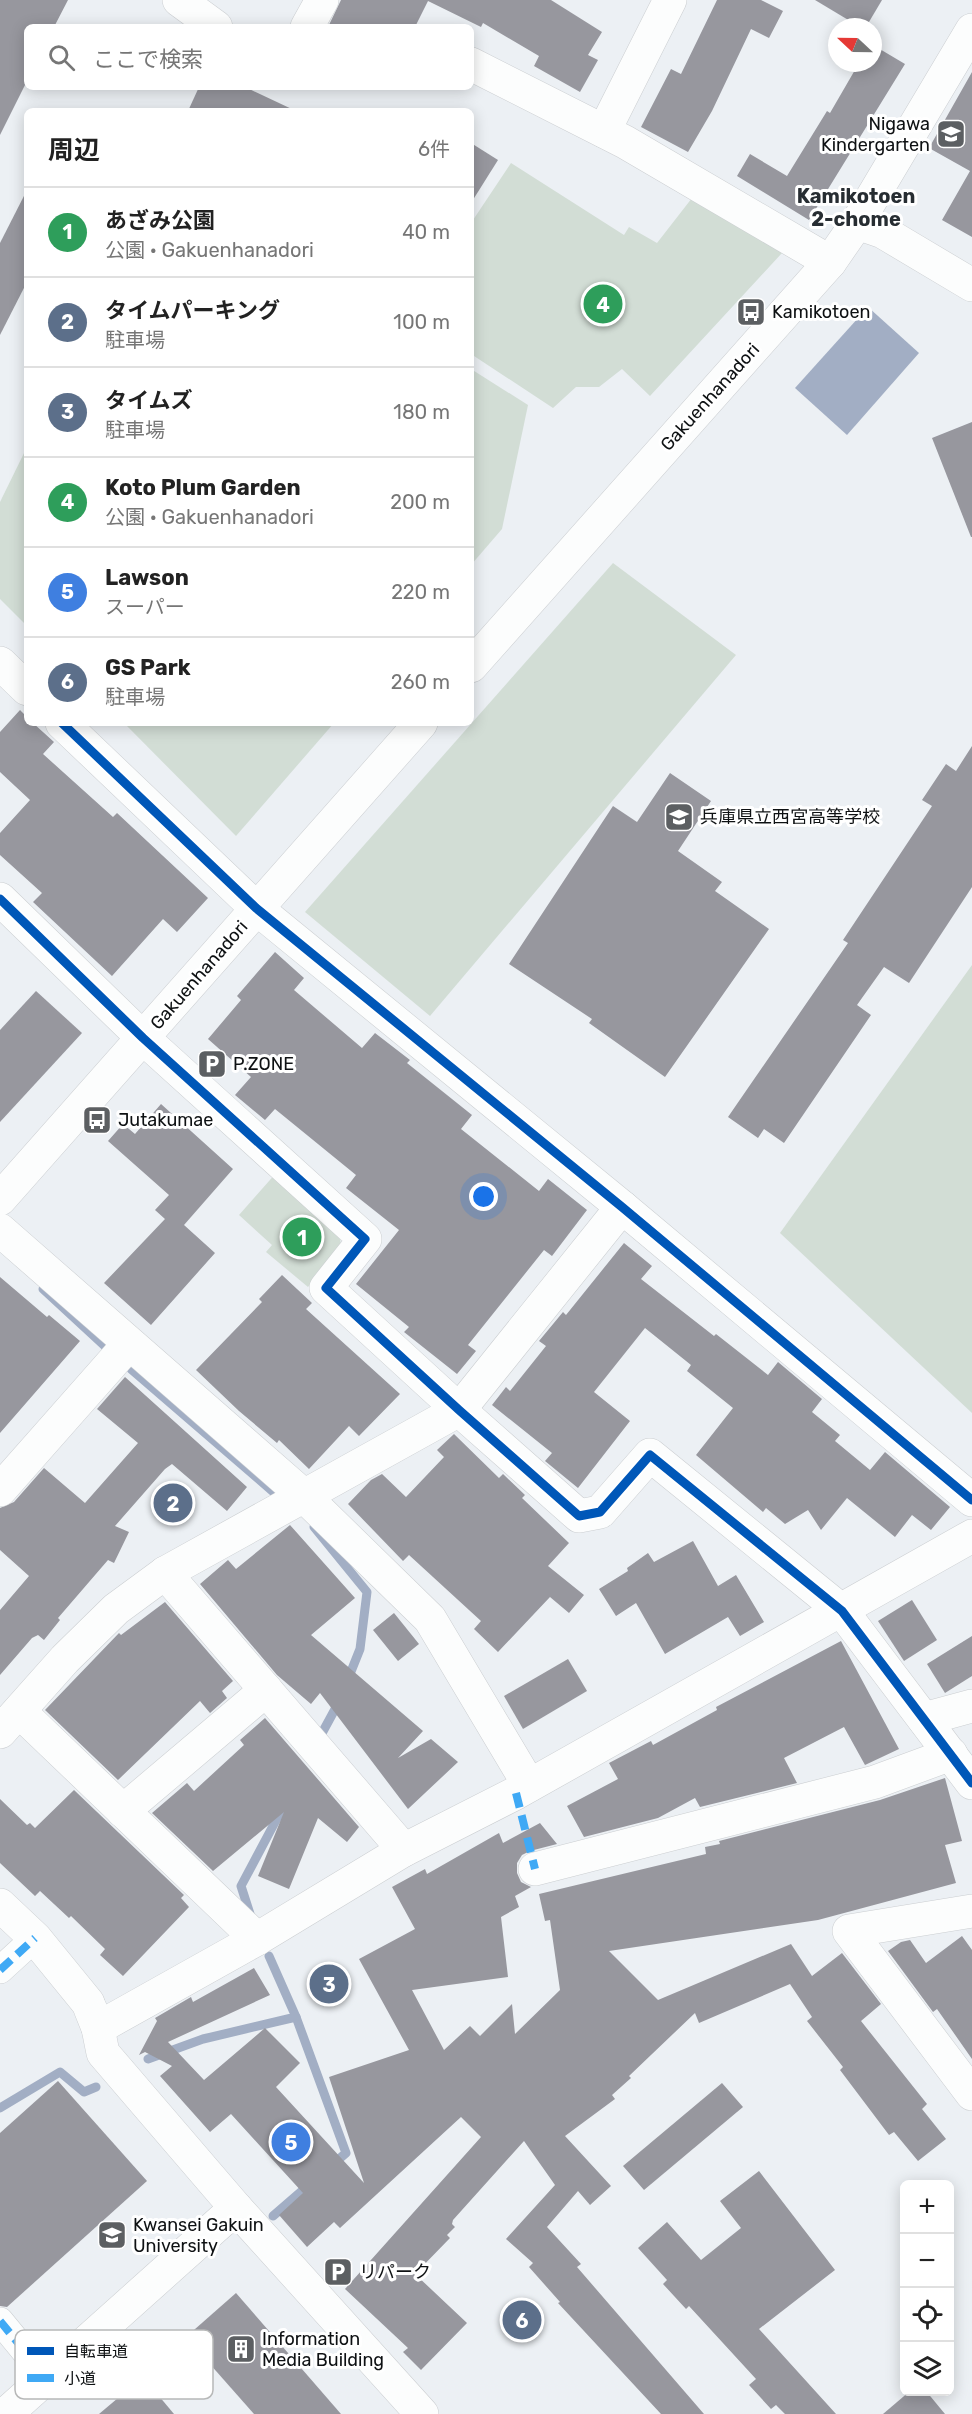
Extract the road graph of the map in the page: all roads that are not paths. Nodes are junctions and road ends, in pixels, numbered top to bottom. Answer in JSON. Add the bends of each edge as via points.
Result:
{"nodes":[{"id":1,"x":179,"y":0,"type":"edge"},
{"id":2,"x":322,"y":0,"type":"edge"},
{"id":3,"x":670,"y":0,"type":"edge"},
{"id":4,"x":212,"y":24,"type":"edge"},
{"id":5,"x":309,"y":24,"type":"edge"},
{"id":6,"x":972,"y":30,"type":"edge"},
{"id":7,"x":474,"y":66,"type":"edge"},
{"id":8,"x":604,"y":131,"type":"junction"},
{"id":9,"x":857,"y":223,"type":"junction"},
{"id":10,"x":830,"y":262,"type":"junction"},
{"id":11,"x":972,"y":285,"type":"edge"},
{"id":12,"x":0,"y":663,"type":"edge"},
{"id":13,"x":474,"y":663,"type":"edge"},
{"id":14,"x":24,"y":686,"type":"edge"},
{"id":15,"x":66,"y":726,"type":"edge"},
{"id":16,"x":418,"y":726,"type":"edge"},
{"id":17,"x":0,"y":899,"type":"edge"},
{"id":18,"x":256,"y":909,"type":"junction"},
{"id":19,"x":143,"y":1038,"type":"junction"},
{"id":20,"x":0,"y":1199,"type":"edge"},
{"id":21,"x":622,"y":1207,"type":"junction"},
{"id":22,"x":0,"y":1230,"type":"edge"},
{"id":23,"x":128,"y":1345,"type":"junction"},
{"id":24,"x":459,"y":1410,"type":"junction"},
{"id":25,"x":0,"y":1490,"type":"edge"},
{"id":26,"x":303,"y":1495,"type":"junction"},
{"id":27,"x":972,"y":1500,"type":"edge"},
{"id":28,"x":972,"y":1536,"type":"edge"},
{"id":29,"x":165,"y":1573,"type":"junction"},
{"id":30,"x":842,"y":1611,"type":"junction"},
{"id":31,"x":266,"y":1690,"type":"junction"},
{"id":32,"x":972,"y":1706,"type":"edge"},
{"id":33,"x":924,"y":1719,"type":"junction"},
{"id":34,"x":10,"y":1722,"type":"edge"},
{"id":35,"x":951,"y":1755,"type":"junction"},
{"id":36,"x":972,"y":1783,"type":"edge"},
{"id":37,"x":528,"y":1785,"type":"junction"},
{"id":38,"x":123,"y":1811,"type":"junction"},
{"id":39,"x":404,"y":1850,"type":"junction"},
{"id":40,"x":535,"y":1869,"type":"dead end"},
{"id":41,"x":0,"y":1905,"type":"edge"},
{"id":42,"x":972,"y":1911,"type":"edge"},
{"id":43,"x":35,"y":1938,"type":"junction"},
{"id":44,"x":257,"y":1939,"type":"junction"},
{"id":45,"x":0,"y":1970,"type":"edge"},
{"id":46,"x":93,"y":2016,"type":"junction"},
{"id":47,"x":972,"y":2094,"type":"edge"},
{"id":48,"x":236,"y":2208,"type":"junction"},
{"id":49,"x":0,"y":2321,"type":"edge"},
{"id":50,"x":99,"y":2330,"type":"edge"},
{"id":51,"x":15,"y":2339,"type":"edge"},
{"id":52,"x":22,"y":2399,"type":"edge"},
{"id":53,"x":6,"y":2414,"type":"edge"},
{"id":54,"x":422,"y":2414,"type":"edge"}],
"edges":[{"from":1,"to":4,"type":"street"},
{"from":2,"to":5,"type":"street"},
{"from":3,"to":8,"type":"street"},
{"from":6,"to":9,"type":"street","name":"Gakuenhanadori"},
{"from":7,"to":8,"type":"street"},
{"from":8,"to":10,"type":"street"},
{"from":9,"to":10,"type":"street","name":"Gakuenhanadori"},
{"from":9,"to":11,"type":"street","via":[[883,232]]},
{"from":10,"to":13,"type":"street","name":"Gakuenhanadori"},
{"from":12,"to":14,"type":"street"},
{"from":15,"to":18,"type":"street"},
{"from":16,"to":18,"type":"street","name":"Gakuenhanadori"},
{"from":17,"to":19,"type":"street"},
{"from":18,"to":19,"type":"street","name":"Gakuenhanadori"},
{"from":18,"to":21,"type":"street"},
{"from":19,"to":20,"type":"street","name":"Gakuenhanadori"},
{"from":19,"to":24,"type":"street","via":[[365,1239],[326,1288]]},
{"from":21,"to":24,"type":"street"},
{"from":21,"to":27,"type":"street"},
{"from":22,"to":23,"type":"street"},
{"from":23,"to":25,"type":"street"},
{"from":23,"to":26,"type":"street"},
{"from":24,"to":26,"type":"street"},
{"from":24,"to":30,"type":"street","via":[[579,1516],[600,1512],[650,1455]]},
{"from":26,"to":29,"type":"street"},
{"from":26,"to":37,"type":"street","via":[[430,1619]]},
{"from":28,"to":30,"type":"street"},
{"from":29,"to":31,"type":"street"},
{"from":29,"to":34,"type":"street","via":[[116,1609]]},
{"from":30,"to":33,"type":"street"},
{"from":30,"to":37,"type":"street"},
{"from":31,"to":38,"type":"street"},
{"from":31,"to":39,"type":"street"},
{"from":32,"to":33,"type":"street"},
{"from":33,"to":35,"type":"street"},
{"from":34,"to":38,"type":"street"},
{"from":35,"to":36,"type":"street"},
{"from":35,"to":40,"type":"street","via":[[875,1782]]},
{"from":37,"to":39,"type":"street"},
{"from":38,"to":44,"type":"street"},
{"from":39,"to":44,"type":"street"},
{"from":41,"to":43,"type":"street"},
{"from":42,"to":47,"type":"street","via":[[849,1931]]},
{"from":43,"to":45,"type":"street"},
{"from":43,"to":46,"type":"street"},
{"from":44,"to":46,"type":"street"},
{"from":46,"to":48,"type":"street","via":[[103,2053]]},
{"from":48,"to":50,"type":"street"},
{"from":48,"to":54,"type":"street"},
{"from":49,"to":51,"type":"street"},
{"from":52,"to":53,"type":"street"}]}
